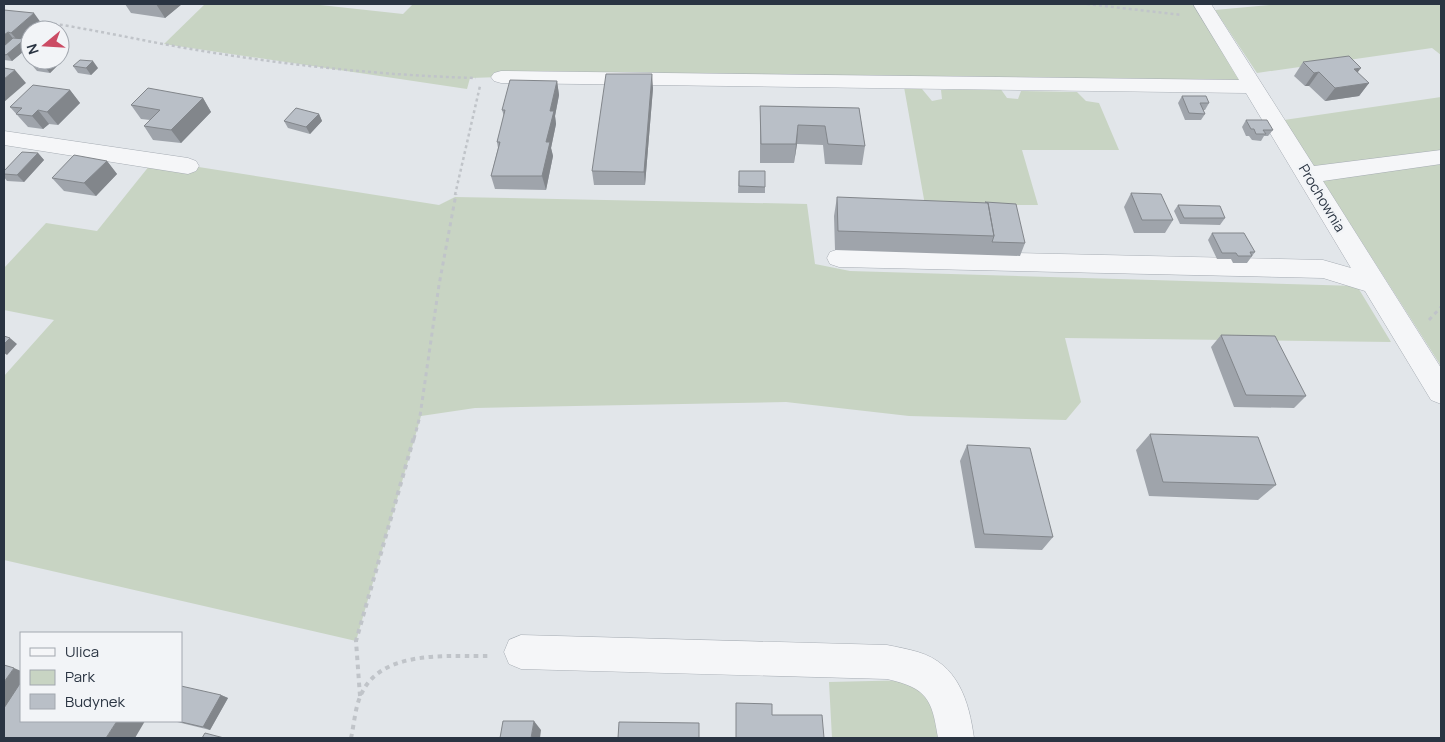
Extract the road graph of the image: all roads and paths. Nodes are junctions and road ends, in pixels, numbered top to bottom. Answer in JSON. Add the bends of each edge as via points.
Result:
{"nodes":[{"id":1,"x":1087,"y":4,"type":"edge"},
{"id":2,"x":1207,"y":12,"type":"edge"},
{"id":3,"x":70,"y":25,"type":"edge"},
{"id":4,"x":491,"y":78,"type":"junction"},
{"id":5,"x":1255,"y":87,"type":"junction"},
{"id":6,"x":4,"y":138,"type":"edge"},
{"id":7,"x":1441,"y":157,"type":"edge"},
{"id":8,"x":188,"y":166,"type":"dead end"},
{"id":9,"x":1308,"y":175,"type":"junction"},
{"id":10,"x":840,"y":258,"type":"dead end"},
{"id":11,"x":1374,"y":284,"type":"junction"},
{"id":12,"x":1441,"y":392,"type":"edge"},
{"id":13,"x":522,"y":652,"type":"joint"},
{"id":14,"x":360,"y":696,"type":"junction"},
{"id":15,"x":351,"y":738,"type":"edge"},
{"id":16,"x":956,"y":738,"type":"edge"}],
"edges":[{"from":1,"to":2,"type":"path"},
{"from":2,"to":5,"type":"street","name":"Prochownia"},
{"from":3,"to":4,"type":"path","via":[[308,66],[406,76]]},
{"from":4,"to":5,"type":"street"},
{"from":4,"to":14,"type":"path","via":[[455,197],[420,416],[356,642]]},
{"from":5,"to":9,"type":"street","name":"Prochownia"},
{"from":6,"to":8,"type":"street"},
{"from":7,"to":9,"type":"street"},
{"from":9,"to":11,"type":"street","name":"Prochownia"},
{"from":10,"to":11,"type":"street","via":[[1324,269]]},
{"from":11,"to":12,"type":"street","name":"Prochownia"},
{"from":13,"to":14,"type":"path","via":[[484,657],[422,657],[393,663],[370,681]]},
{"from":13,"to":16,"type":"street","via":[[887,662],[918,669],[943,690],[953,716]]},
{"from":14,"to":15,"type":"path"}]}
